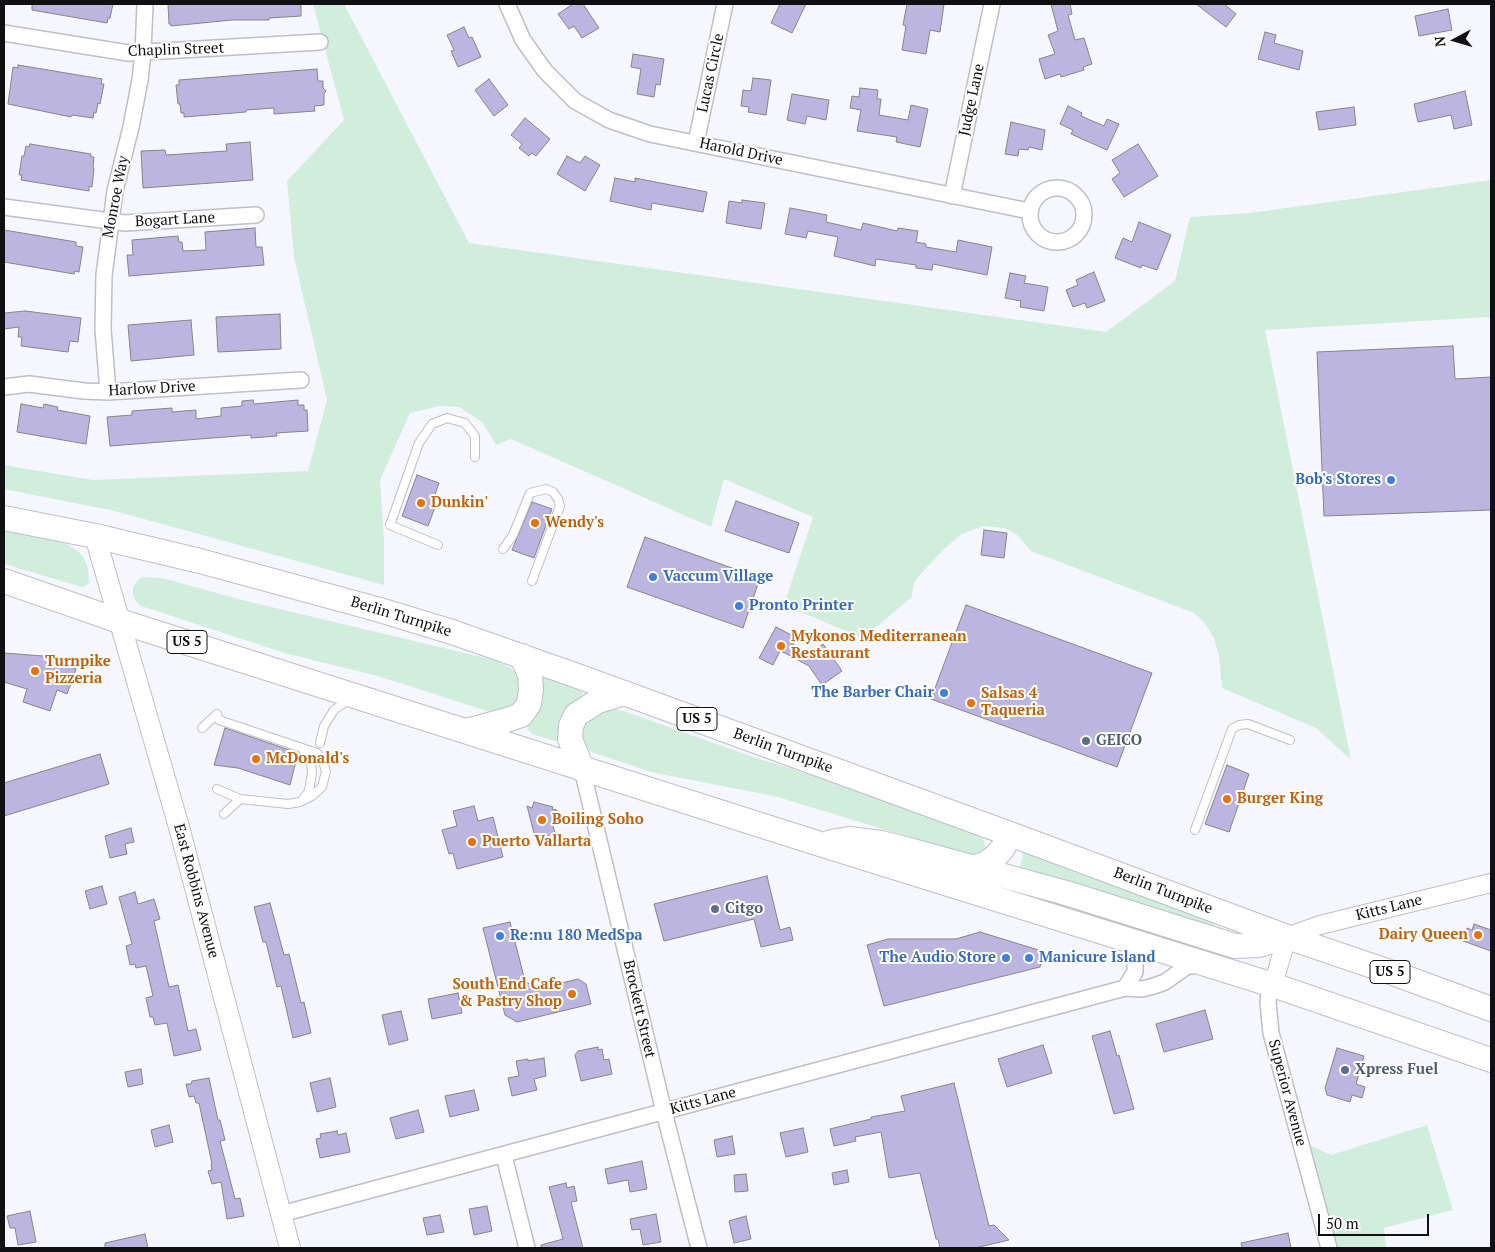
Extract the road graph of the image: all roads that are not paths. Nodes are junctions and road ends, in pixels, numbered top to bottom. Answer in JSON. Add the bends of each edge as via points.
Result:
{"nodes":[{"id":1,"x":145,"y":4,"type":"edge"},
{"id":2,"x":507,"y":4,"type":"edge"},
{"id":3,"x":725,"y":4,"type":"edge"},
{"id":4,"x":992,"y":4,"type":"edge"},
{"id":5,"x":4,"y":33,"type":"edge"},
{"id":6,"x":320,"y":42,"type":"dead end"},
{"id":7,"x":143,"y":53,"type":"junction"},
{"id":8,"x":696,"y":143,"type":"junction"},
{"id":9,"x":952,"y":196,"type":"junction"},
{"id":10,"x":4,"y":207,"type":"edge"},
{"id":11,"x":1030,"y":211,"type":"dead end"},
{"id":12,"x":256,"y":215,"type":"dead end"},
{"id":13,"x":110,"y":221,"type":"junction"},
{"id":14,"x":302,"y":380,"type":"dead end"},
{"id":15,"x":4,"y":388,"type":"edge"},
{"id":16,"x":108,"y":392,"type":"junction"},
{"id":17,"x":475,"y":457,"type":"dead end"},
{"id":18,"x":4,"y":518,"type":"edge"},
{"id":19,"x":95,"y":536,"type":"junction"},
{"id":20,"x":438,"y":545,"type":"dead end"},
{"id":21,"x":503,"y":549,"type":"dead end"},
{"id":22,"x":4,"y":581,"type":"edge"},
{"id":23,"x":532,"y":581,"type":"dead end"},
{"id":24,"x":119,"y":621,"type":"junction"},
{"id":25,"x":522,"y":656,"type":"junction"},
{"id":26,"x":625,"y":693,"type":"junction"},
{"id":27,"x":356,"y":696,"type":"junction"},
{"id":28,"x":202,"y":728,"type":"dead end"},
{"id":29,"x":466,"y":731,"type":"junction"},
{"id":30,"x":1290,"y":740,"type":"dead end"},
{"id":31,"x":320,"y":743,"type":"dead end"},
{"id":32,"x":302,"y":748,"type":"junction"},
{"id":33,"x":582,"y":769,"type":"junction"},
{"id":34,"x":216,"y":789,"type":"dead end"},
{"id":35,"x":240,"y":799,"type":"junction"},
{"id":36,"x":300,"y":802,"type":"junction"},
{"id":37,"x":224,"y":814,"type":"dead end"},
{"id":38,"x":1195,"y":830,"type":"dead end"},
{"id":39,"x":1010,"y":834,"type":"junction"},
{"id":40,"x":820,"y":844,"type":"junction"},
{"id":41,"x":973,"y":868,"type":"junction"},
{"id":42,"x":1491,"y":883,"type":"edge"},
{"id":43,"x":1287,"y":938,"type":"junction"},
{"id":44,"x":1128,"y":941,"type":"junction"},
{"id":45,"x":1203,"y":964,"type":"junction"},
{"id":46,"x":1273,"y":985,"type":"junction"},
{"id":47,"x":1125,"y":988,"type":"junction"},
{"id":48,"x":1491,"y":1009,"type":"edge"},
{"id":49,"x":1491,"y":1060,"type":"edge"},
{"id":50,"x":664,"y":1112,"type":"junction"},
{"id":51,"x":504,"y":1156,"type":"junction"},
{"id":52,"x":281,"y":1214,"type":"junction"},
{"id":53,"x":290,"y":1248,"type":"edge"},
{"id":54,"x":527,"y":1248,"type":"edge"},
{"id":55,"x":699,"y":1248,"type":"edge"},
{"id":56,"x":1329,"y":1248,"type":"edge"}],
"edges":[{"from":1,"to":7,"type":"street","name":"Monroe Way"},
{"from":2,"to":8,"type":"street","name":"Harold Drive","via":[[532,55],[575,101],[630,128]]},
{"from":3,"to":8,"type":"street","name":"Lucas Circle"},
{"from":4,"to":9,"type":"street","name":"Judge Lane"},
{"from":5,"to":7,"type":"street","name":"Chaplin Street"},
{"from":6,"to":7,"type":"street","name":"Chaplin Street"},
{"from":7,"to":13,"type":"street","name":"Monroe Way","via":[[136,103]]},
{"from":8,"to":9,"type":"street","name":"Harold Drive"},
{"from":9,"to":11,"type":"street","name":"Harold Drive"},
{"from":10,"to":13,"type":"street","name":"Bogart Lane"},
{"from":12,"to":13,"type":"street","name":"Bogart Lane","via":[[140,223]]},
{"from":13,"to":16,"type":"street","name":"Monroe Way","via":[[103,304]]},
{"from":14,"to":16,"type":"street","name":"Harlow Drive"},
{"from":15,"to":16,"type":"street","name":"Harlow Drive","via":[[29,384]]},
{"from":17,"to":20,"type":"lane","via":[[475,436],[466,423],[447,418],[432,424],[419,443],[390,525]]},
{"from":18,"to":19,"type":"highway","name":"Berlin Turnpike","number":"US 5"},
{"from":19,"to":24,"type":"main road","name":"East Robbins Avenue"},
{"from":19,"to":25,"type":"highway","name":"Berlin Turnpike","number":"US 5","via":[[336,598]]},
{"from":21,"to":23,"type":"lane","via":[[513,535],[530,494],[546,490],[553,492],[560,506]]},
{"from":22,"to":24,"type":"highway","number":"US 5"},
{"from":24,"to":27,"type":"highway","number":"US 5"},
{"from":24,"to":52,"type":"main road","name":"East Robbins Avenue","via":[[180,827]]},
{"from":25,"to":26,"type":"highway","name":"Berlin Turnpike","number":"US 5"},
{"from":25,"to":29,"type":"highway","via":[[530,675],[529,704],[520,715]]},
{"from":26,"to":33,"type":"highway","via":[[598,701],[576,715],[570,739]]},
{"from":26,"to":39,"type":"highway","name":"Berlin Turnpike","number":"US 5"},
{"from":27,"to":29,"type":"highway","number":"US 5"},
{"from":27,"to":31,"type":"lane","via":[[334,710],[324,726]]},
{"from":28,"to":32,"type":"lane","via":[[217,714],[219,720]]},
{"from":29,"to":33,"type":"highway","number":"US 5"},
{"from":30,"to":38,"type":"lane","via":[[1248,724],[1232,729]]},
{"from":32,"to":36,"type":"lane","via":[[311,761],[312,773],[309,791]]},
{"from":32,"to":36,"type":"lane","via":[[317,753],[326,771],[322,788]]},
{"from":33,"to":40,"type":"highway","number":"US 5"},
{"from":33,"to":50,"type":"street","name":"Brockett Street"},
{"from":34,"to":35,"type":"lane"},
{"from":35,"to":36,"type":"lane","via":[[288,804]]},
{"from":35,"to":37,"type":"lane"},
{"from":39,"to":41,"type":"highway","via":[[995,857]]},
{"from":39,"to":43,"type":"highway","name":"Berlin Turnpike","number":"US 5"},
{"from":40,"to":41,"type":"highway","via":[[849,839],[881,843]]},
{"from":40,"to":44,"type":"highway","number":"US 5"},
{"from":41,"to":43,"type":"highway","via":[[1235,946],[1259,945]]},
{"from":42,"to":43,"type":"street","name":"Kitts Lane","via":[[1320,925]]},
{"from":43,"to":46,"type":"street","name":"Superior Avenue"},
{"from":43,"to":48,"type":"highway","name":"Berlin Turnpike","number":"US 5"},
{"from":44,"to":45,"type":"highway","number":"US 5"},
{"from":44,"to":47,"type":"street","via":[[1135,958],[1135,972]]},
{"from":45,"to":46,"type":"highway","number":"US 5"},
{"from":45,"to":47,"type":"street","name":"Kitts Lane","via":[[1186,968],[1154,986]]},
{"from":46,"to":49,"type":"highway","number":"US 5"},
{"from":46,"to":56,"type":"street","name":"Superior Avenue","via":[[1268,1003],[1271,1033]]},
{"from":47,"to":50,"type":"street","name":"Kitts Lane"},
{"from":50,"to":51,"type":"street","name":"Kitts Lane"},
{"from":50,"to":55,"type":"street","name":"Brockett Street"},
{"from":51,"to":52,"type":"street","name":"Kitts Lane"},
{"from":51,"to":54,"type":"street"},
{"from":52,"to":53,"type":"main road","name":"East Robbins Avenue"}]}
